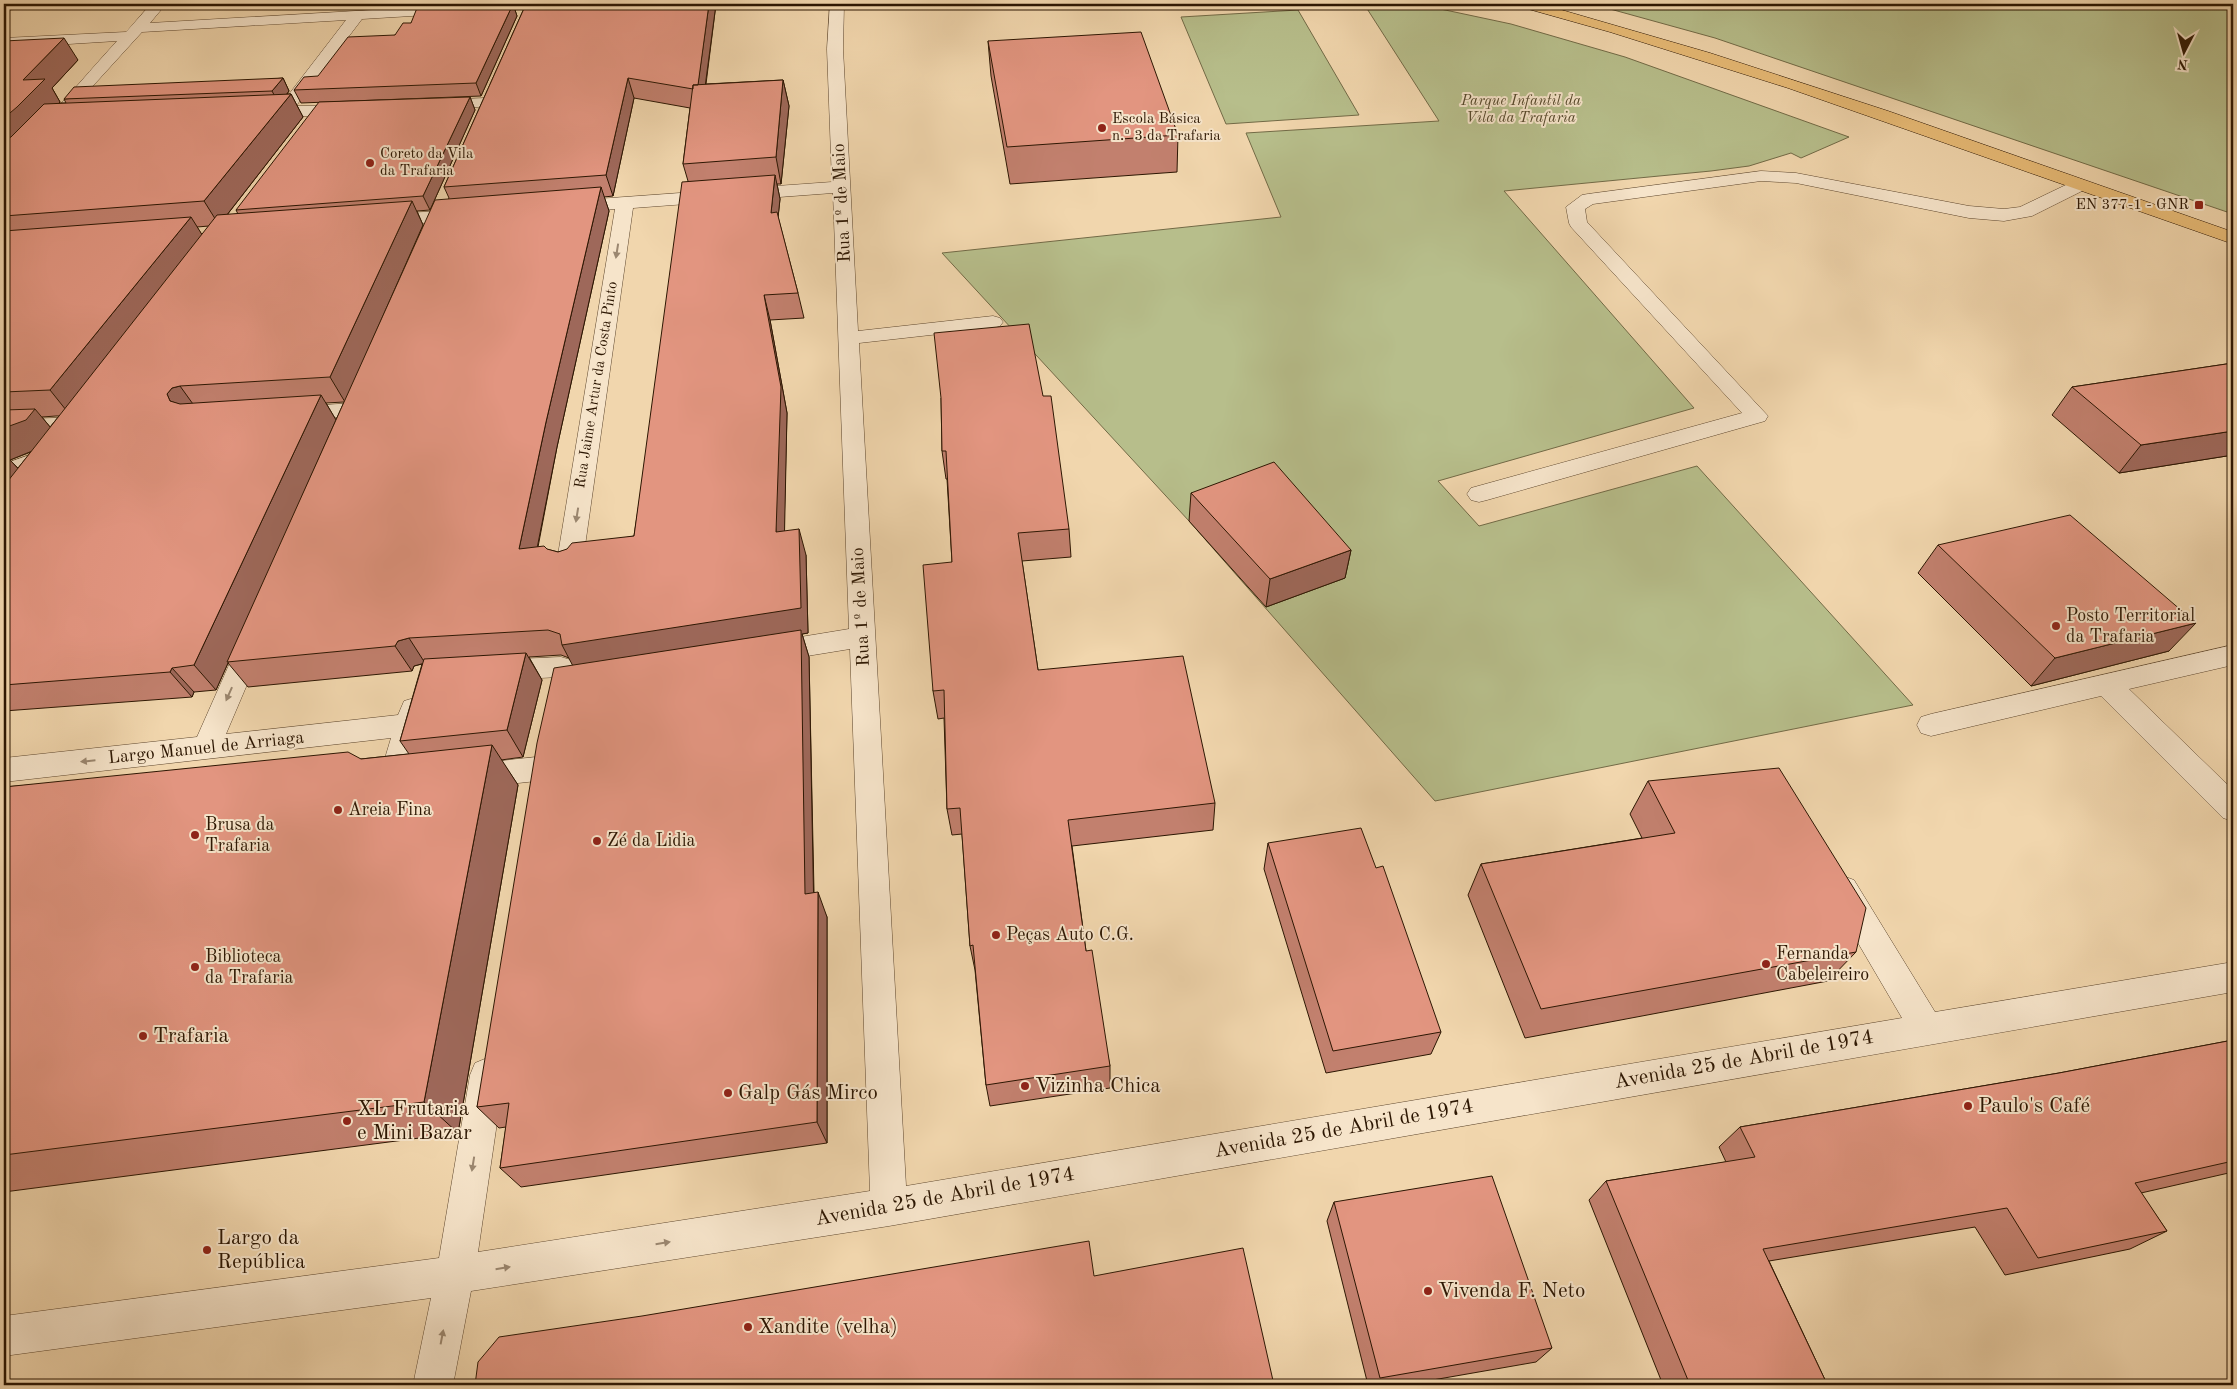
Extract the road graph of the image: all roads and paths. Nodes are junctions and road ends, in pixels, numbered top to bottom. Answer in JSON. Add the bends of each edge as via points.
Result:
{"nodes":[{"id":1,"x":44,"y":4,"type":"edge"},
{"id":2,"x":159,"y":4,"type":"edge"},
{"id":3,"x":538,"y":4,"type":"edge"},
{"id":4,"x":1526,"y":4,"type":"edge"},
{"id":5,"x":836,"y":5,"type":"edge"},
{"id":6,"x":4,"y":6,"type":"edge"},
{"id":7,"x":358,"y":15,"type":"junction"},
{"id":8,"x":523,"y":22,"type":"edge"},
{"id":9,"x":135,"y":32,"type":"junction"},
{"id":10,"x":4,"y":43,"type":"edge"},
{"id":11,"x":495,"y":85,"type":"edge"},
{"id":12,"x":487,"y":103,"type":"junction"},
{"id":13,"x":418,"y":106,"type":"edge"},
{"id":14,"x":369,"y":108,"type":"edge"},
{"id":15,"x":320,"y":110,"type":"junction"},
{"id":16,"x":284,"y":112,"type":"junction"},
{"id":17,"x":246,"y":113,"type":"edge"},
{"id":18,"x":73,"y":119,"type":"edge"},
{"id":19,"x":54,"y":120,"type":"junction"},
{"id":20,"x":480,"y":120,"type":"edge"},
{"id":21,"x":308,"y":126,"type":"edge"},
{"id":22,"x":4,"y":167,"type":"edge"},
{"id":23,"x":2080,"y":185,"type":"junction"},
{"id":24,"x":842,"y":187,"type":"junction"},
{"id":25,"x":625,"y":203,"type":"junction"},
{"id":26,"x":442,"y":208,"type":"junction"},
{"id":27,"x":556,"y":208,"type":"edge"},
{"id":28,"x":477,"y":214,"type":"edge"},
{"id":29,"x":360,"y":222,"type":"edge"},
{"id":30,"x":2233,"y":238,"type":"edge"},
{"id":31,"x":426,"y":243,"type":"edge"},
{"id":32,"x":993,"y":322,"type":"dead end"},
{"id":33,"x":848,"y":338,"type":"junction"},
{"id":34,"x":353,"y":411,"type":"edge"},
{"id":35,"x":275,"y":415,"type":"edge"},
{"id":36,"x":4,"y":427,"type":"edge"},
{"id":37,"x":57,"y":452,"type":"junction"},
{"id":38,"x":4,"y":472,"type":"edge"},
{"id":39,"x":33,"y":482,"type":"edge"},
{"id":40,"x":1479,"y":494,"type":"dead end"},
{"id":41,"x":569,"y":567,"type":"edge"},
{"id":42,"x":261,"y":620,"type":"edge"},
{"id":43,"x":862,"y":637,"type":"junction"},
{"id":44,"x":747,"y":655,"type":"edge"},
{"id":45,"x":2233,"y":655,"type":"edge"},
{"id":46,"x":474,"y":672,"type":"edge"},
{"id":47,"x":563,"y":682,"type":"edge"},
{"id":48,"x":422,"y":683,"type":"edge"},
{"id":49,"x":2107,"y":684,"type":"junction"},
{"id":50,"x":1930,"y":724,"type":"dead end"},
{"id":51,"x":408,"y":725,"type":"junction"},
{"id":52,"x":206,"y":748,"type":"junction"},
{"id":53,"x":538,"y":769,"type":"edge"},
{"id":54,"x":4,"y":770,"type":"edge"},
{"id":55,"x":450,"y":779,"type":"edge"},
{"id":56,"x":421,"y":782,"type":"edge"},
{"id":57,"x":2233,"y":809,"type":"edge"},
{"id":58,"x":1827,"y":863,"type":"edge"},
{"id":59,"x":2233,"y":977,"type":"edge"},
{"id":60,"x":1927,"y":1029,"type":"junction"},
{"id":61,"x":493,"y":1042,"type":"edge"},
{"id":62,"x":888,"y":1207,"type":"junction"},
{"id":63,"x":455,"y":1276,"type":"junction"},
{"id":64,"x":4,"y":1336,"type":"edge"},
{"id":65,"x":433,"y":1385,"type":"edge"}],
"edges":[{"from":1,"to":6,"type":"main road"},
{"from":2,"to":9,"type":"street"},
{"from":3,"to":7,"type":"street"},
{"from":3,"to":8,"type":"street"},
{"from":4,"to":23,"type":"main road","via":[[1624,30],[1738,66]]},
{"from":5,"to":24,"type":"street","name":"Rua 1º de Maio"},
{"from":7,"to":9,"type":"street"},
{"from":7,"to":16,"type":"street"},
{"from":9,"to":10,"type":"street"},
{"from":9,"to":19,"type":"street"},
{"from":11,"to":12,"type":"street"},
{"from":12,"to":13,"type":"street"},
{"from":12,"to":20,"type":"street"},
{"from":14,"to":15,"type":"street"},
{"from":15,"to":16,"type":"street"},
{"from":15,"to":21,"type":"street"},
{"from":16,"to":17,"type":"street"},
{"from":18,"to":19,"type":"street"},
{"from":19,"to":22,"type":"street"},
{"from":23,"to":30,"type":"main road"},
{"from":23,"to":40,"type":"street","via":[[2025,212],[2004,215],[1969,212],[1796,178],[1761,176],[1588,198],[1575,207],[1578,223],[1757,416]]},
{"from":24,"to":25,"type":"street"},
{"from":24,"to":33,"type":"street","name":"Rua 1º de Maio"},
{"from":25,"to":27,"type":"street"},
{"from":25,"to":41,"type":"street","name":"Rua Jaime Artur da Costa Pinto","one_way":true},
{"from":26,"to":28,"type":"street"},
{"from":26,"to":29,"type":"street"},
{"from":26,"to":31,"type":"street"},
{"from":32,"to":33,"type":"street"},
{"from":33,"to":43,"type":"street","name":"Rua 1º de Maio"},
{"from":34,"to":35,"type":"street"},
{"from":36,"to":37,"type":"street","via":[[85,417]]},
{"from":37,"to":38,"type":"street"},
{"from":37,"to":39,"type":"street"},
{"from":42,"to":52,"type":"street","one_way":true},
{"from":43,"to":44,"type":"street"},
{"from":43,"to":62,"type":"street","name":"Rua 1º de Maio"},
{"from":45,"to":49,"type":"street"},
{"from":46,"to":47,"type":"street"},
{"from":48,"to":51,"type":"street"},
{"from":49,"to":50,"type":"street"},
{"from":49,"to":57,"type":"street"},
{"from":51,"to":52,"type":"street","name":"Largo Manuel de Arriaga"},
{"from":51,"to":56,"type":"street","via":[[392,785]]},
{"from":52,"to":54,"type":"street","name":"Largo Manuel de Arriaga","one_way":true},
{"from":53,"to":55,"type":"street"},
{"from":58,"to":60,"type":"street"},
{"from":59,"to":60,"type":"street","name":"Avenida 25 de Abril de 1974"},
{"from":60,"to":62,"type":"street","name":"Avenida 25 de Abril de 1974"},
{"from":61,"to":63,"type":"street","one_way":true},
{"from":63,"to":62,"type":"street","name":"Avenida 25 de Abril de 1974","one_way":true},
{"from":63,"to":64,"type":"street"},
{"from":65,"to":63,"type":"street","one_way":true}]}
